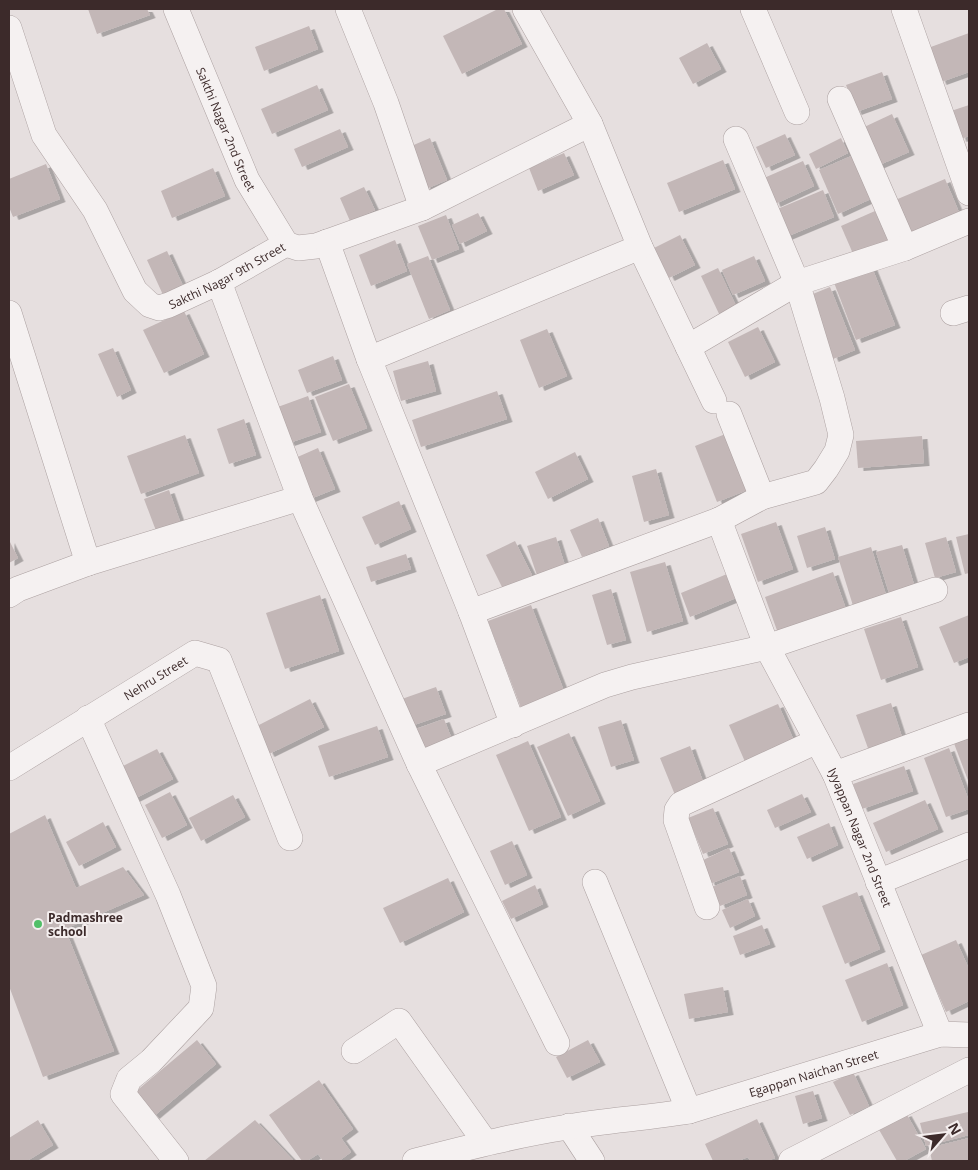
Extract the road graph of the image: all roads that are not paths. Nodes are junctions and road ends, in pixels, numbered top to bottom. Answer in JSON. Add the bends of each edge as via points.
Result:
{"nodes":[{"id":1,"x":176,"y":9,"type":"edge"},
{"id":2,"x":348,"y":9,"type":"edge"},
{"id":3,"x":525,"y":9,"type":"edge"},
{"id":4,"x":752,"y":9,"type":"edge"},
{"id":5,"x":908,"y":10,"type":"edge"},
{"id":6,"x":9,"y":28,"type":"edge"},
{"id":7,"x":840,"y":99,"type":"dead end"},
{"id":8,"x":797,"y":112,"type":"dead end"},
{"id":9,"x":590,"y":124,"type":"junction"},
{"id":10,"x":736,"y":139,"type":"dead end"},
{"id":11,"x":969,"y":193,"type":"edge"},
{"id":12,"x":422,"y":208,"type":"junction"},
{"id":13,"x":969,"y":221,"type":"edge"},
{"id":14,"x":327,"y":242,"type":"junction"},
{"id":15,"x":286,"y":244,"type":"junction"},
{"id":16,"x":640,"y":247,"type":"junction"},
{"id":17,"x":905,"y":248,"type":"junction"},
{"id":18,"x":219,"y":282,"type":"junction"},
{"id":19,"x":797,"y":283,"type":"junction"},
{"id":20,"x":9,"y":313,"type":"edge"},
{"id":21,"x":688,"y":346,"type":"junction"},
{"id":22,"x":369,"y":359,"type":"junction"},
{"id":23,"x":762,"y":497,"type":"junction"},
{"id":24,"x":300,"y":498,"type":"junction"},
{"id":25,"x":719,"y":520,"type":"junction"},
{"id":26,"x":88,"y":563,"type":"junction"},
{"id":27,"x":935,"y":590,"type":"dead end"},
{"id":28,"x":9,"y":595,"type":"edge"},
{"id":29,"x":472,"y":612,"type":"junction"},
{"id":30,"x":768,"y":646,"type":"junction"},
{"id":31,"x":88,"y":718,"type":"junction"},
{"id":32,"x":513,"y":725,"type":"junction"},
{"id":33,"x":969,"y":725,"type":"edge"},
{"id":34,"x":817,"y":741,"type":"junction"},
{"id":35,"x":419,"y":764,"type":"junction"},
{"id":36,"x":9,"y":768,"type":"edge"},
{"id":37,"x":835,"y":774,"type":"junction"},
{"id":38,"x":290,"y":838,"type":"dead end"},
{"id":39,"x":969,"y":845,"type":"edge"},
{"id":40,"x":595,"y":882,"type":"dead end"},
{"id":41,"x":878,"y":882,"type":"junction"},
{"id":42,"x":707,"y":907,"type":"dead end"},
{"id":43,"x":940,"y":1034,"type":"junction"},
{"id":44,"x":969,"y":1035,"type":"edge"},
{"id":45,"x":557,"y":1043,"type":"dead end"},
{"id":46,"x":354,"y":1051,"type":"dead end"},
{"id":47,"x":969,"y":1070,"type":"edge"},
{"id":48,"x":689,"y":1111,"type":"junction"},
{"id":49,"x":569,"y":1126,"type":"junction"},
{"id":50,"x":485,"y":1142,"type":"junction"},
{"id":51,"x":834,"y":1151,"type":"edge"},
{"id":52,"x":176,"y":1161,"type":"edge"},
{"id":53,"x":415,"y":1161,"type":"edge"},
{"id":54,"x":592,"y":1161,"type":"edge"},
{"id":55,"x":790,"y":1161,"type":"edge"}],
"edges":[{"from":1,"to":15,"type":"street","name":"Sakthi Nagar 2nd Street","via":[[247,180]]},
{"from":2,"to":12,"type":"street","via":[[386,103]]},
{"from":3,"to":9,"type":"street"},
{"from":4,"to":8,"type":"street"},
{"from":5,"to":11,"type":"street"},
{"from":6,"to":18,"type":"street","name":"Sakthi Nagar 9th Street","via":[[44,135],[96,210],[135,290],[150,305],[159,308]]},
{"from":7,"to":17,"type":"street"},
{"from":9,"to":12,"type":"street","name":"Sakthi Nagar 9th Street"},
{"from":9,"to":16,"type":"street"},
{"from":10,"to":19,"type":"street"},
{"from":12,"to":14,"type":"street","name":"Sakthi Nagar 9th Street"},
{"from":13,"to":17,"type":"street"},
{"from":14,"to":15,"type":"street","name":"Sakthi Nagar 9th Street","via":[[298,248]]},
{"from":14,"to":22,"type":"street"},
{"from":15,"to":18,"type":"street","name":"Sakthi Nagar 9th Street"},
{"from":16,"to":21,"type":"street"},
{"from":16,"to":22,"type":"street"},
{"from":17,"to":19,"type":"street"},
{"from":18,"to":24,"type":"street"},
{"from":19,"to":21,"type":"street"},
{"from":19,"to":23,"type":"street","via":[[841,435],[837,451],[816,482]]},
{"from":20,"to":26,"type":"street"},
{"from":21,"to":23,"type":"street","via":[[721,407]]},
{"from":22,"to":29,"type":"street"},
{"from":23,"to":25,"type":"street"},
{"from":24,"to":26,"type":"street"},
{"from":24,"to":35,"type":"street"},
{"from":25,"to":29,"type":"street"},
{"from":25,"to":30,"type":"street","name":"Iyyappan Nagar 2nd Street"},
{"from":26,"to":28,"type":"street"},
{"from":27,"to":30,"type":"street"},
{"from":29,"to":32,"type":"street"},
{"from":30,"to":32,"type":"street","via":[[606,685]]},
{"from":30,"to":34,"type":"street","name":"Iyyappan Nagar 2nd Street"},
{"from":31,"to":36,"type":"street","name":"Nehru Street"},
{"from":31,"to":38,"type":"street","name":"Nehru Street","via":[[195,653],[219,660]]},
{"from":31,"to":52,"type":"street","via":[[168,895],[204,986],[201,1008],[129,1080],[123,1094]]},
{"from":32,"to":35,"type":"street"},
{"from":33,"to":37,"type":"street"},
{"from":34,"to":37,"type":"street","name":"Iyyappan Nagar 2nd Street"},
{"from":34,"to":42,"type":"street","via":[[682,804],[677,810],[676,820]]},
{"from":35,"to":45,"type":"street"},
{"from":37,"to":41,"type":"street","name":"Iyyappan Nagar 2nd Street"},
{"from":39,"to":41,"type":"street"},
{"from":40,"to":48,"type":"street"},
{"from":41,"to":43,"type":"street","name":"Iyyappan Nagar 2nd Street"},
{"from":43,"to":44,"type":"street","name":"Egappan Naichan Street"},
{"from":43,"to":48,"type":"street","name":"Egappan Naichan Street"},
{"from":46,"to":50,"type":"street","via":[[398,1021]]},
{"from":47,"to":51,"type":"street"},
{"from":48,"to":49,"type":"street","name":"Egappan Naichan Street"},
{"from":49,"to":50,"type":"street","name":"Egappan Naichan Street"},
{"from":49,"to":54,"type":"street"},
{"from":50,"to":53,"type":"street","name":"Egappan Naichan Street"},
{"from":51,"to":55,"type":"street"}]}
